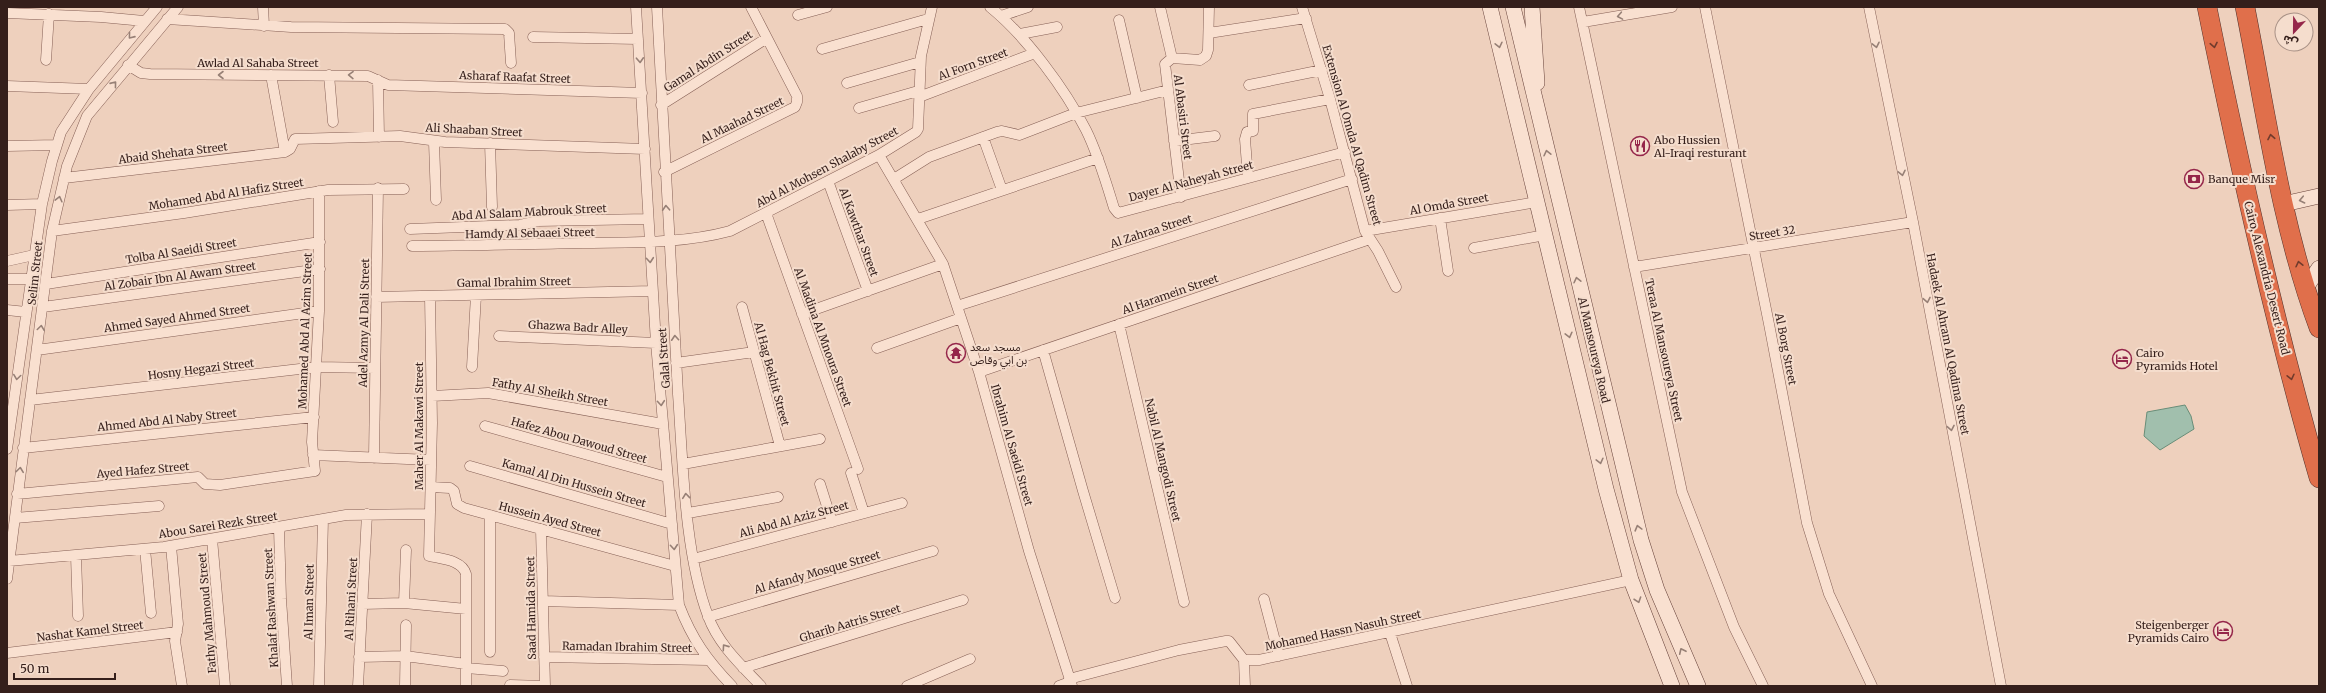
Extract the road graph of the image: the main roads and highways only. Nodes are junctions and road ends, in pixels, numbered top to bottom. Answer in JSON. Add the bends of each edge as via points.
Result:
{"nodes":[{"id":1,"x":1490,"y":7,"type":"edge"},
{"id":2,"x":1512,"y":7,"type":"edge"},
{"id":3,"x":1532,"y":7,"type":"edge"},
{"id":4,"x":2207,"y":7,"type":"edge"},
{"id":5,"x":2245,"y":7,"type":"edge"},
{"id":6,"x":1536,"y":106,"type":"junction"},
{"id":7,"x":2319,"y":196,"type":"edge"},
{"id":8,"x":2284,"y":204,"type":"junction"},
{"id":9,"x":2319,"y":268,"type":"edge"},
{"id":10,"x":2305,"y":289,"type":"junction"},
{"id":11,"x":2319,"y":328,"type":"edge"},
{"id":12,"x":2319,"y":478,"type":"edge"},
{"id":13,"x":1672,"y":686,"type":"edge"},
{"id":14,"x":1698,"y":686,"type":"edge"}],
"edges":[{"from":1,"to":13,"type":"main road","name":"Al Mansoureya Road","one_way":true,"via":[[1606,489],[1631,580]]},
{"from":2,"to":6,"type":"main road","name":"Al Mansoureya Road"},
{"from":3,"to":6,"type":"main road","via":[[1536,52]]},
{"from":4,"to":12,"type":"highway","name":"Cairo, Alexandria Desert Road","one_way":true,"via":[[2237,155],[2294,393]]},
{"from":8,"to":5,"type":"highway","one_way":true},
{"from":14,"to":6,"type":"main road","name":"Al Mansoureya Road","one_way":true,"via":[[1663,604],[1641,540]]},
{"from":7,"to":8,"type":"main road","one_way":true},
{"from":10,"to":8,"type":"highway","one_way":true},
{"from":9,"to":10,"type":"main road"},
{"from":10,"to":11,"type":"highway"}]}
